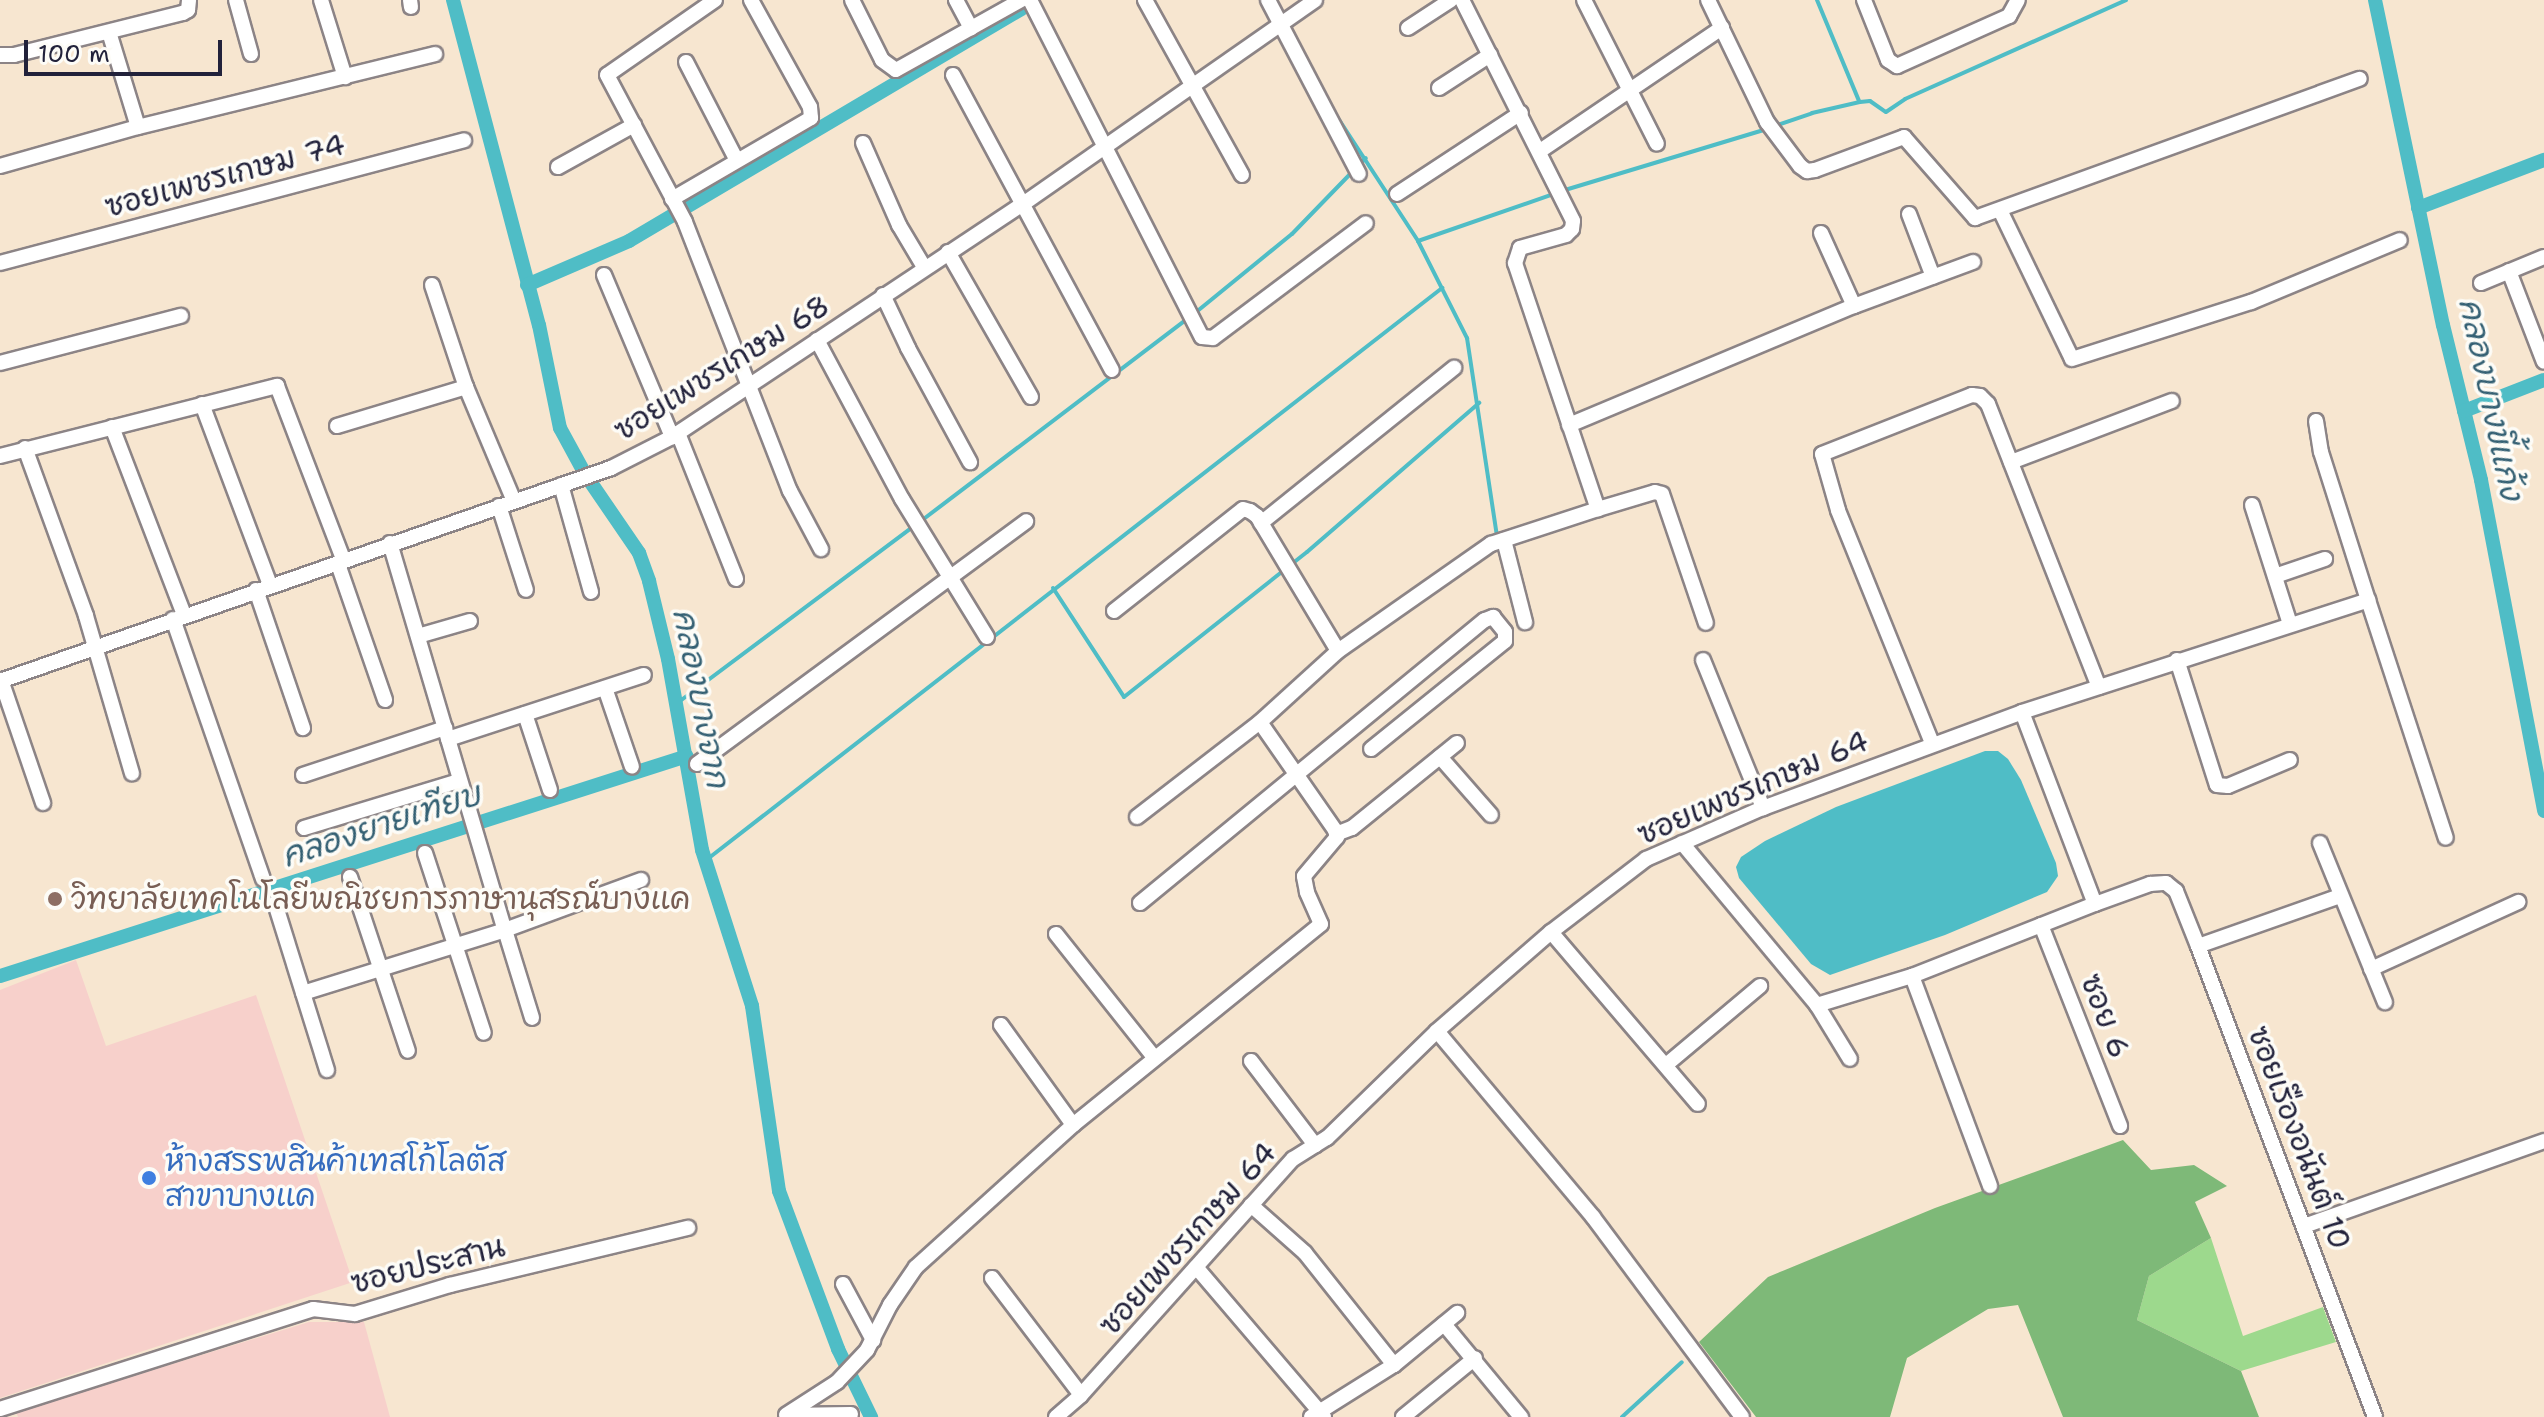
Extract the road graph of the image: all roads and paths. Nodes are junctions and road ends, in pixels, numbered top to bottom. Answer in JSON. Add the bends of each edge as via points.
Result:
{"nodes":[{"id":1,"x":189,"y":0,"type":"edge"},
{"id":2,"x":236,"y":0,"type":"edge"},
{"id":3,"x":321,"y":0,"type":"edge"},
{"id":4,"x":715,"y":0,"type":"edge"},
{"id":5,"x":751,"y":0,"type":"edge"},
{"id":6,"x":852,"y":0,"type":"edge"},
{"id":7,"x":956,"y":0,"type":"edge"},
{"id":8,"x":1021,"y":0,"type":"edge"},
{"id":9,"x":1030,"y":0,"type":"edge"},
{"id":10,"x":1145,"y":0,"type":"edge"},
{"id":11,"x":1268,"y":0,"type":"edge"},
{"id":12,"x":1315,"y":0,"type":"edge"},
{"id":13,"x":1451,"y":0,"type":"edge"},
{"id":14,"x":1462,"y":0,"type":"edge"},
{"id":15,"x":1584,"y":0,"type":"edge"},
{"id":16,"x":1708,"y":0,"type":"edge"},
{"id":17,"x":1864,"y":0,"type":"edge"},
{"id":18,"x":2018,"y":0,"type":"edge"},
{"id":19,"x":1281,"y":26,"type":"junction"},
{"id":20,"x":971,"y":28,"type":"junction"},
{"id":21,"x":1408,"y":28,"type":"dead end"},
{"id":22,"x":1722,"y":28,"type":"junction"},
{"id":23,"x":109,"y":32,"type":"junction"},
{"id":24,"x":251,"y":54,"type":"dead end"},
{"id":25,"x":435,"y":54,"type":"dead end"},
{"id":26,"x":0,"y":55,"type":"edge"},
{"id":27,"x":1490,"y":55,"type":"junction"},
{"id":28,"x":686,"y":62,"type":"dead end"},
{"id":29,"x":953,"y":75,"type":"dead end"},
{"id":30,"x":345,"y":77,"type":"junction"},
{"id":31,"x":2360,"y":79,"type":"dead end"},
{"id":32,"x":1194,"y":88,"type":"junction"},
{"id":33,"x":1439,"y":88,"type":"dead end"},
{"id":34,"x":1631,"y":92,"type":"junction"},
{"id":35,"x":1521,"y":113,"type":"junction"},
{"id":36,"x":634,"y":125,"type":"junction"},
{"id":37,"x":138,"y":127,"type":"junction"},
{"id":38,"x":464,"y":140,"type":"dead end"},
{"id":39,"x":863,"y":143,"type":"dead end"},
{"id":40,"x":1657,"y":144,"type":"dead end"},
{"id":41,"x":1106,"y":146,"type":"junction"},
{"id":42,"x":1540,"y":151,"type":"junction"},
{"id":43,"x":737,"y":161,"type":"junction"},
{"id":44,"x":0,"y":166,"type":"edge"},
{"id":45,"x":558,"y":167,"type":"dead end"},
{"id":46,"x":1359,"y":174,"type":"dead end"},
{"id":47,"x":1242,"y":175,"type":"dead end"},
{"id":48,"x":1397,"y":194,"type":"dead end"},
{"id":49,"x":674,"y":203,"type":"junction"},
{"id":50,"x":1023,"y":204,"type":"junction"},
{"id":51,"x":2000,"y":210,"type":"junction"},
{"id":52,"x":1909,"y":214,"type":"dead end"},
{"id":53,"x":1366,"y":223,"type":"dead end"},
{"id":54,"x":1821,"y":233,"type":"dead end"},
{"id":55,"x":2400,"y":240,"type":"dead end"},
{"id":56,"x":948,"y":252,"type":"junction"},
{"id":57,"x":2544,"y":257,"type":"edge"},
{"id":58,"x":1973,"y":262,"type":"dead end"},
{"id":59,"x":0,"y":263,"type":"edge"},
{"id":60,"x":924,"y":267,"type":"junction"},
{"id":61,"x":2509,"y":271,"type":"junction"},
{"id":62,"x":604,"y":275,"type":"dead end"},
{"id":63,"x":1933,"y":277,"type":"junction"},
{"id":64,"x":2481,"y":283,"type":"dead end"},
{"id":65,"x":432,"y":285,"type":"dead end"},
{"id":66,"x":883,"y":295,"type":"junction"},
{"id":67,"x":1854,"y":306,"type":"junction"},
{"id":68,"x":181,"y":316,"type":"dead end"},
{"id":69,"x":817,"y":340,"type":"junction"},
{"id":70,"x":2544,"y":362,"type":"edge"},
{"id":71,"x":0,"y":363,"type":"edge"},
{"id":72,"x":1454,"y":368,"type":"dead end"},
{"id":73,"x":1112,"y":370,"type":"dead end"},
{"id":74,"x":748,"y":386,"type":"junction"},
{"id":75,"x":466,"y":387,"type":"junction"},
{"id":76,"x":1031,"y":397,"type":"dead end"},
{"id":77,"x":2172,"y":401,"type":"dead end"},
{"id":78,"x":202,"y":404,"type":"junction"},
{"id":79,"x":2316,"y":421,"type":"dead end"},
{"id":80,"x":1569,"y":425,"type":"junction"},
{"id":81,"x":337,"y":426,"type":"dead end"},
{"id":82,"x":112,"y":427,"type":"junction"},
{"id":83,"x":675,"y":435,"type":"junction"},
{"id":84,"x":25,"y":448,"type":"junction"},
{"id":85,"x":0,"y":456,"type":"edge"},
{"id":86,"x":970,"y":462,"type":"dead end"},
{"id":87,"x":2011,"y":462,"type":"junction"},
{"id":88,"x":566,"y":484,"type":"junction"},
{"id":89,"x":514,"y":501,"type":"junction"},
{"id":90,"x":2252,"y":505,"type":"dead end"},
{"id":91,"x":499,"y":506,"type":"junction"},
{"id":92,"x":1598,"y":509,"type":"junction"},
{"id":93,"x":1026,"y":521,"type":"dead end"},
{"id":94,"x":1261,"y":523,"type":"junction"},
{"id":95,"x":1499,"y":541,"type":"junction"},
{"id":96,"x":390,"y":543,"type":"junction"},
{"id":97,"x":821,"y":549,"type":"dead end"},
{"id":98,"x":2325,"y":559,"type":"dead end"},
{"id":99,"x":341,"y":562,"type":"junction"},
{"id":100,"x":2275,"y":576,"type":"junction"},
{"id":101,"x":736,"y":579,"type":"dead end"},
{"id":102,"x":950,"y":579,"type":"junction"},
{"id":103,"x":263,"y":588,"type":"junction"},
{"id":104,"x":526,"y":590,"type":"dead end"},
{"id":105,"x":591,"y":592,"type":"dead end"},
{"id":106,"x":2368,"y":600,"type":"junction"},
{"id":107,"x":1114,"y":611,"type":"dead end"},
{"id":108,"x":178,"y":617,"type":"junction"},
{"id":109,"x":470,"y":621,"type":"dead end"},
{"id":110,"x":1525,"y":622,"type":"dead end"},
{"id":111,"x":1706,"y":623,"type":"dead end"},
{"id":112,"x":2290,"y":624,"type":"junction"},
{"id":113,"x":418,"y":636,"type":"junction"},
{"id":114,"x":987,"y":637,"type":"dead end"},
{"id":115,"x":94,"y":647,"type":"junction"},
{"id":116,"x":1338,"y":651,"type":"junction"},
{"id":117,"x":1703,"y":660,"type":"dead end"},
{"id":118,"x":2177,"y":660,"type":"junction"},
{"id":119,"x":644,"y":675,"type":"dead end"},
{"id":120,"x":0,"y":680,"type":"edge"},
{"id":121,"x":2099,"y":687,"type":"junction"},
{"id":122,"x":605,"y":688,"type":"junction"},
{"id":123,"x":385,"y":700,"type":"dead end"},
{"id":124,"x":2022,"y":712,"type":"junction"},
{"id":125,"x":525,"y":714,"type":"junction"},
{"id":126,"x":1260,"y":722,"type":"junction"},
{"id":127,"x":303,"y":728,"type":"dead end"},
{"id":128,"x":447,"y":733,"type":"junction"},
{"id":129,"x":1457,"y":743,"type":"dead end"},
{"id":130,"x":1932,"y":743,"type":"junction"},
{"id":131,"x":1371,"y":749,"type":"dead end"},
{"id":132,"x":1440,"y":757,"type":"junction"},
{"id":133,"x":2290,"y":760,"type":"dead end"},
{"id":134,"x":697,"y":764,"type":"dead end"},
{"id":135,"x":632,"y":767,"type":"dead end"},
{"id":136,"x":132,"y":773,"type":"dead end"},
{"id":137,"x":303,"y":775,"type":"dead end"},
{"id":138,"x":1298,"y":775,"type":"junction"},
{"id":139,"x":459,"y":781,"type":"junction"},
{"id":140,"x":550,"y":790,"type":"dead end"},
{"id":141,"x":43,"y":803,"type":"dead end"},
{"id":142,"x":1763,"y":808,"type":"junction"},
{"id":143,"x":1491,"y":815,"type":"dead end"},
{"id":144,"x":1137,"y":817,"type":"dead end"},
{"id":145,"x":304,"y":828,"type":"dead end"},
{"id":146,"x":1336,"y":834,"type":"junction"},
{"id":147,"x":2446,"y":838,"type":"dead end"},
{"id":148,"x":1682,"y":843,"type":"junction"},
{"id":149,"x":2320,"y":843,"type":"dead end"},
{"id":150,"x":425,"y":853,"type":"dead end"},
{"id":151,"x":350,"y":877,"type":"dead end"},
{"id":152,"x":263,"y":879,"type":"dead end"},
{"id":153,"x":641,"y":880,"type":"dead end"},
{"id":154,"x":2340,"y":896,"type":"junction"},
{"id":155,"x":2518,"y":902,"type":"dead end"},
{"id":156,"x":275,"y":903,"type":"dead end"},
{"id":157,"x":1140,"y":903,"type":"dead end"},
{"id":158,"x":2095,"y":904,"type":"junction"},
{"id":159,"x":2041,"y":925,"type":"junction"},
{"id":160,"x":505,"y":930,"type":"junction"},
{"id":161,"x":1551,"y":932,"type":"junction"},
{"id":162,"x":1056,"y":934,"type":"dead end"},
{"id":163,"x":455,"y":945,"type":"junction"},
{"id":164,"x":2198,"y":946,"type":"junction"},
{"id":165,"x":380,"y":969,"type":"junction"},
{"id":166,"x":2371,"y":969,"type":"junction"},
{"id":167,"x":1912,"y":976,"type":"junction"},
{"id":168,"x":1760,"y":986,"type":"dead end"},
{"id":169,"x":303,"y":993,"type":"junction"},
{"id":170,"x":2385,"y":1002,"type":"dead end"},
{"id":171,"x":1817,"y":1005,"type":"junction"},
{"id":172,"x":532,"y":1018,"type":"dead end"},
{"id":173,"x":1001,"y":1025,"type":"dead end"},
{"id":174,"x":1437,"y":1031,"type":"junction"},
{"id":175,"x":484,"y":1033,"type":"dead end"},
{"id":176,"x":408,"y":1051,"type":"dead end"},
{"id":177,"x":1154,"y":1057,"type":"junction"},
{"id":178,"x":1850,"y":1059,"type":"dead end"},
{"id":179,"x":1251,"y":1061,"type":"dead end"},
{"id":180,"x":1666,"y":1065,"type":"junction"},
{"id":181,"x":327,"y":1070,"type":"dead end"},
{"id":182,"x":1698,"y":1104,"type":"dead end"},
{"id":183,"x":1073,"y":1125,"type":"junction"},
{"id":184,"x":2120,"y":1126,"type":"dead end"},
{"id":185,"x":2544,"y":1141,"type":"edge"},
{"id":186,"x":1315,"y":1145,"type":"junction"},
{"id":187,"x":1990,"y":1186,"type":"dead end"},
{"id":188,"x":1251,"y":1205,"type":"junction"},
{"id":189,"x":2304,"y":1226,"type":"junction"},
{"id":190,"x":688,"y":1228,"type":"dead end"},
{"id":191,"x":1196,"y":1267,"type":"junction"},
{"id":192,"x":992,"y":1278,"type":"dead end"},
{"id":193,"x":843,"y":1284,"type":"dead end"},
{"id":194,"x":1457,"y":1313,"type":"dead end"},
{"id":195,"x":1444,"y":1324,"type":"junction"},
{"id":196,"x":870,"y":1345,"type":"junction"},
{"id":197,"x":1475,"y":1358,"type":"junction"},
{"id":198,"x":1394,"y":1365,"type":"junction"},
{"id":199,"x":1081,"y":1395,"type":"junction"},
{"id":200,"x":0,"y":1409,"type":"edge"},
{"id":201,"x":1738,"y":1411,"type":"edge"},
{"id":202,"x":851,"y":1414,"type":"dead end"},
{"id":203,"x":1318,"y":1415,"type":"edge"},
{"id":204,"x":782,"y":1416,"type":"edge"},
{"id":205,"x":1056,"y":1417,"type":"edge"},
{"id":206,"x":1403,"y":1417,"type":"edge"},
{"id":207,"x":1521,"y":1417,"type":"edge"},
{"id":208,"x":1720,"y":1417,"type":"edge"},
{"id":209,"x":2375,"y":1417,"type":"edge"}],
"edges":[{"from":1,"to":23,"type":"street","via":[[183,13]]},
{"from":2,"to":24,"type":"street"},
{"from":3,"to":30,"type":"street"},
{"from":4,"to":36,"type":"street","via":[[607,75]]},
{"from":5,"to":43,"type":"street","via":[[810,107],[811,118]]},
{"from":6,"to":20,"type":"street","via":[[882,60],[896,70]]},
{"from":7,"to":20,"type":"street"},
{"from":8,"to":20,"type":"street"},
{"from":9,"to":41,"type":"street"},
{"from":10,"to":32,"type":"street"},
{"from":11,"to":19,"type":"street"},
{"from":12,"to":19,"type":"street","name":"ซอยเพชรเกษม 68"},
{"from":13,"to":21,"type":"street"},
{"from":14,"to":27,"type":"street"},
{"from":15,"to":34,"type":"street"},
{"from":16,"to":22,"type":"street"},
{"from":17,"to":18,"type":"street","via":[[1888,60],[1897,66],[2009,16]]},
{"from":19,"to":32,"type":"street","name":"ซอยเพชรเกษม 68"},
{"from":19,"to":46,"type":"street"},
{"from":22,"to":34,"type":"street"},
{"from":22,"to":51,"type":"street","via":[[1775,137],[1807,171],[1904,137],[1973,217]]},
{"from":23,"to":26,"type":"street"},
{"from":23,"to":37,"type":"street"},
{"from":25,"to":30,"type":"street"},
{"from":27,"to":33,"type":"street"},
{"from":27,"to":35,"type":"street"},
{"from":28,"to":43,"type":"street"},
{"from":29,"to":50,"type":"street"},
{"from":30,"to":37,"type":"street"},
{"from":31,"to":51,"type":"street"},
{"from":32,"to":41,"type":"street","name":"ซอยเพชรเกษม 68"},
{"from":32,"to":47,"type":"street"},
{"from":34,"to":40,"type":"street"},
{"from":34,"to":42,"type":"street"},
{"from":35,"to":42,"type":"street"},
{"from":35,"to":48,"type":"street"},
{"from":36,"to":45,"type":"street"},
{"from":36,"to":49,"type":"street"},
{"from":37,"to":44,"type":"street"},
{"from":38,"to":59,"type":"street","name":"ซอยเพชรเกษม 74"},
{"from":39,"to":60,"type":"street"},
{"from":41,"to":50,"type":"street","name":"ซอยเพชรเกษม 68"},
{"from":41,"to":53,"type":"street","via":[[1208,341]]},
{"from":42,"to":80,"type":"street","via":[[1572,229],[1525,244],[1515,263]]},
{"from":43,"to":49,"type":"street"},
{"from":49,"to":74,"type":"street"},
{"from":50,"to":56,"type":"street","name":"ซอยเพชรเกษม 68"},
{"from":50,"to":73,"type":"street"},
{"from":51,"to":55,"type":"street","via":[[2072,359],[2251,302]]},
{"from":52,"to":63,"type":"street"},
{"from":54,"to":67,"type":"street"},
{"from":56,"to":60,"type":"street","name":"ซอยเพชรเกษม 68"},
{"from":56,"to":76,"type":"street"},
{"from":57,"to":61,"type":"street"},
{"from":58,"to":63,"type":"street"},
{"from":60,"to":66,"type":"street","name":"ซอยเพชรเกษม 68"},
{"from":61,"to":64,"type":"street"},
{"from":61,"to":70,"type":"street"},
{"from":62,"to":83,"type":"street"},
{"from":63,"to":67,"type":"street"},
{"from":65,"to":75,"type":"street"},
{"from":66,"to":69,"type":"street","name":"ซอยเพชรเกษม 68"},
{"from":66,"to":86,"type":"street"},
{"from":67,"to":80,"type":"street"},
{"from":68,"to":71,"type":"street"},
{"from":69,"to":74,"type":"street","name":"ซอยเพชรเกษม 68"},
{"from":69,"to":102,"type":"street"},
{"from":72,"to":94,"type":"street"},
{"from":74,"to":83,"type":"street","name":"ซอยเพชรเกษม 68"},
{"from":74,"to":97,"type":"street","via":[[790,491]]},
{"from":75,"to":81,"type":"street"},
{"from":75,"to":89,"type":"street"},
{"from":77,"to":87,"type":"street"},
{"from":78,"to":82,"type":"street"},
{"from":78,"to":99,"type":"street","via":[[277,386]]},
{"from":78,"to":103,"type":"street"},
{"from":79,"to":106,"type":"street"},
{"from":80,"to":92,"type":"street"},
{"from":82,"to":84,"type":"street"},
{"from":82,"to":108,"type":"street"},
{"from":83,"to":88,"type":"street","name":"ซอยเพชรเกษม 68"},
{"from":83,"to":101,"type":"street"},
{"from":84,"to":85,"type":"street"},
{"from":84,"to":115,"type":"street"},
{"from":87,"to":121,"type":"street"},
{"from":87,"to":130,"type":"street","via":[[1988,404],[1972,395],[1822,454],[1838,510]]},
{"from":88,"to":89,"type":"street","name":"ซอยเพชรเกษม 68"},
{"from":88,"to":105,"type":"street"},
{"from":89,"to":91,"type":"street","name":"ซอยเพชรเกษม 68"},
{"from":90,"to":100,"type":"street"},
{"from":91,"to":96,"type":"street","name":"ซอยเพชรเกษม 68"},
{"from":91,"to":104,"type":"street"},
{"from":92,"to":95,"type":"street"},
{"from":92,"to":111,"type":"street","via":[[1662,494]]},
{"from":93,"to":102,"type":"street"},
{"from":94,"to":107,"type":"street","via":[[1243,509]]},
{"from":94,"to":116,"type":"street"},
{"from":95,"to":110,"type":"street"},
{"from":95,"to":116,"type":"street"},
{"from":96,"to":99,"type":"street","name":"ซอยเพชรเกษม 68"},
{"from":96,"to":113,"type":"street"},
{"from":98,"to":100,"type":"street"},
{"from":99,"to":103,"type":"street","name":"ซอยเพชรเกษม 68"},
{"from":99,"to":123,"type":"street"},
{"from":100,"to":112,"type":"street"},
{"from":102,"to":114,"type":"street"},
{"from":102,"to":134,"type":"street"},
{"from":103,"to":108,"type":"street","name":"ซอยเพชรเกษม 68"},
{"from":103,"to":127,"type":"street"},
{"from":106,"to":112,"type":"street","name":"ซอยเพชรเกษม 64"},
{"from":106,"to":147,"type":"street"},
{"from":108,"to":115,"type":"street","name":"ซอยเพชรเกษม 68"},
{"from":108,"to":152,"type":"street"},
{"from":109,"to":113,"type":"street"},
{"from":112,"to":118,"type":"street","name":"ซอยเพชรเกษม 64"},
{"from":113,"to":128,"type":"street"},
{"from":115,"to":120,"type":"street","name":"ซอยเพชรเกษม 68"},
{"from":115,"to":136,"type":"street"},
{"from":116,"to":126,"type":"street"},
{"from":117,"to":142,"type":"street"},
{"from":118,"to":121,"type":"street","name":"ซอยเพชรเกษม 64"},
{"from":118,"to":133,"type":"street","via":[[2217,785],[2228,786]]},
{"from":119,"to":122,"type":"street"},
{"from":120,"to":141,"type":"street"},
{"from":121,"to":124,"type":"street","name":"ซอยเพชรเกษม 64"},
{"from":122,"to":125,"type":"street"},
{"from":122,"to":135,"type":"street"},
{"from":124,"to":130,"type":"street","name":"ซอยเพชรเกษม 64"},
{"from":124,"to":158,"type":"street"},
{"from":125,"to":128,"type":"street"},
{"from":125,"to":140,"type":"street"},
{"from":126,"to":138,"type":"street"},
{"from":126,"to":144,"type":"street"},
{"from":128,"to":137,"type":"street"},
{"from":128,"to":139,"type":"street"},
{"from":129,"to":132,"type":"street"},
{"from":130,"to":142,"type":"street","name":"ซอยเพชรเกษม 64"},
{"from":131,"to":138,"type":"street","via":[[1505,641],[1495,619],[1485,620]]},
{"from":132,"to":143,"type":"street"},
{"from":132,"to":146,"type":"street","via":[[1352,828]]},
{"from":138,"to":146,"type":"street"},
{"from":138,"to":157,"type":"street"},
{"from":139,"to":145,"type":"street"},
{"from":139,"to":160,"type":"street"},
{"from":142,"to":148,"type":"street","name":"ซอยเพชรเกษม 64"},
{"from":146,"to":177,"type":"street","via":[[1304,876],[1321,924]]},
{"from":148,"to":161,"type":"street","name":"ซอยเพชรเกษม 64","via":[[1632,868]]},
{"from":148,"to":171,"type":"street"},
{"from":149,"to":154,"type":"street"},
{"from":150,"to":163,"type":"street"},
{"from":151,"to":165,"type":"street"},
{"from":153,"to":160,"type":"street"},
{"from":154,"to":164,"type":"street"},
{"from":154,"to":166,"type":"street"},
{"from":155,"to":166,"type":"street"},
{"from":156,"to":169,"type":"street"},
{"from":158,"to":159,"type":"street"},
{"from":158,"to":164,"type":"street","name":"ซอยเรืองอนันต์ 10","via":[[2166,883],[2176,891]]},
{"from":159,"to":167,"type":"street"},
{"from":159,"to":184,"type":"street","name":"ซอย 6"},
{"from":160,"to":163,"type":"street"},
{"from":160,"to":172,"type":"street"},
{"from":161,"to":174,"type":"street","name":"ซอยเพชรเกษม 64"},
{"from":161,"to":180,"type":"street"},
{"from":162,"to":177,"type":"street"},
{"from":163,"to":165,"type":"street"},
{"from":163,"to":175,"type":"street"},
{"from":164,"to":189,"type":"street","name":"ซอยเรืองอนันต์ 10"},
{"from":165,"to":169,"type":"street"},
{"from":165,"to":176,"type":"street"},
{"from":166,"to":170,"type":"street"},
{"from":167,"to":171,"type":"street"},
{"from":167,"to":187,"type":"street"},
{"from":168,"to":180,"type":"street"},
{"from":169,"to":181,"type":"street"},
{"from":171,"to":178,"type":"street"},
{"from":173,"to":183,"type":"street"},
{"from":174,"to":186,"type":"street","name":"ซอยเพชรเกษม 64"},
{"from":174,"to":201,"type":"street","via":[[1593,1217]]},
{"from":177,"to":183,"type":"street"},
{"from":179,"to":186,"type":"street"},
{"from":180,"to":182,"type":"street"},
{"from":183,"to":196,"type":"street","via":[[916,1267]]},
{"from":185,"to":189,"type":"street"},
{"from":186,"to":188,"type":"street","name":"ซอยเพชรเกษม 64","via":[[1293,1159]]},
{"from":188,"to":191,"type":"street","name":"ซอยเพชรเกษม 64"},
{"from":188,"to":198,"type":"street","via":[[1305,1253]]},
{"from":189,"to":209,"type":"street","name":"ซอยเรืองอนันต์ 10"},
{"from":190,"to":200,"type":"street","name":"ซอยประสาน","via":[[450,1285],[355,1314],[313,1309]]},
{"from":191,"to":199,"type":"street","name":"ซอยเพชรเกษม 64"},
{"from":191,"to":203,"type":"street"},
{"from":192,"to":199,"type":"street"},
{"from":193,"to":196,"type":"street"},
{"from":194,"to":195,"type":"street"},
{"from":195,"to":197,"type":"street"},
{"from":195,"to":198,"type":"street"},
{"from":196,"to":204,"type":"street","via":[[837,1382]]},
{"from":197,"to":206,"type":"street"},
{"from":197,"to":207,"type":"street"},
{"from":198,"to":203,"type":"street"},
{"from":199,"to":205,"type":"street","name":"ซอยเพชรเกษม 64"},
{"from":201,"to":208,"type":"street"},
{"from":202,"to":204,"type":"street"}]}
